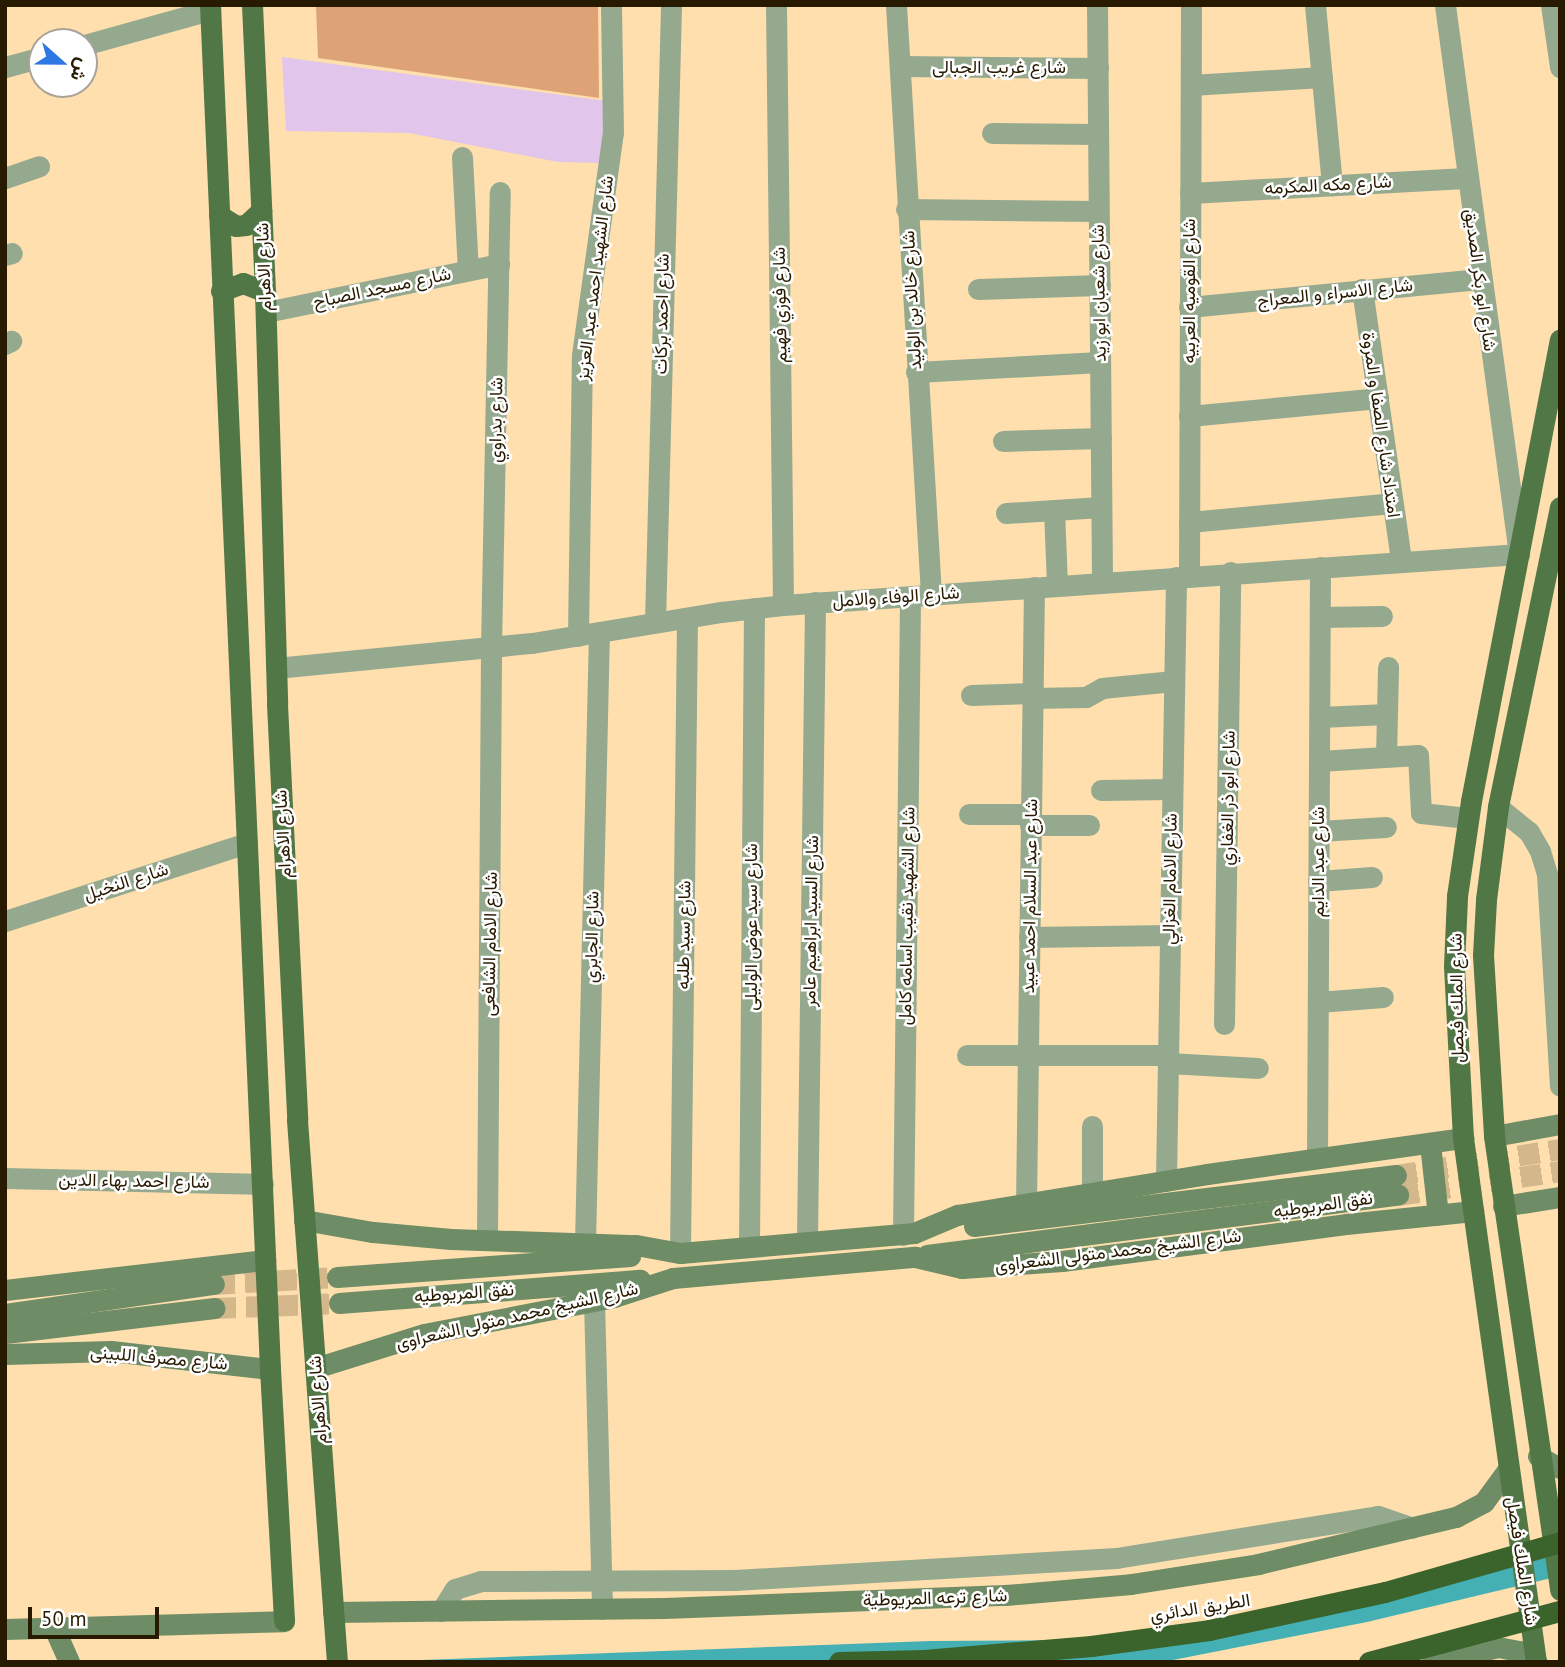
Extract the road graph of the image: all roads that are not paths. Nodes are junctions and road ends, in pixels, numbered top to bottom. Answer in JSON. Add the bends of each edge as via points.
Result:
{"nodes":[{"id":1,"x":252,"y":5,"type":"edge"},
{"id":2,"x":611,"y":5,"type":"edge"},
{"id":3,"x":671,"y":5,"type":"edge"},
{"id":4,"x":776,"y":5,"type":"edge"},
{"id":5,"x":896,"y":5,"type":"edge"},
{"id":6,"x":1097,"y":5,"type":"edge"},
{"id":7,"x":1191,"y":5,"type":"edge"},
{"id":8,"x":1315,"y":5,"type":"edge"},
{"id":9,"x":1445,"y":5,"type":"edge"},
{"id":10,"x":1550,"y":5,"type":"edge"},
{"id":11,"x":210,"y":7,"type":"edge"},
{"id":12,"x":98,"y":41,"type":"edge"},
{"id":13,"x":28,"y":61,"type":"edge"},
{"id":14,"x":900,"y":66,"type":"junction"},
{"id":15,"x":5,"y":67,"type":"edge"},
{"id":16,"x":1560,"y":67,"type":"edge"},
{"id":17,"x":1098,"y":68,"type":"junction"},
{"id":18,"x":1322,"y":77,"type":"junction"},
{"id":19,"x":1191,"y":85,"type":"junction"},
{"id":20,"x":992,"y":133,"type":"dead end"},
{"id":21,"x":1098,"y":134,"type":"junction"},
{"id":22,"x":462,"y":157,"type":"dead end"},
{"id":23,"x":39,"y":166,"type":"dead end"},
{"id":24,"x":5,"y":178,"type":"edge"},
{"id":25,"x":1466,"y":178,"type":"junction"},
{"id":26,"x":1332,"y":185,"type":"junction"},
{"id":27,"x":500,"y":192,"type":"dead end"},
{"id":28,"x":1190,"y":193,"type":"junction"},
{"id":29,"x":906,"y":209,"type":"junction"},
{"id":30,"x":261,"y":211,"type":"junction"},
{"id":31,"x":1098,"y":211,"type":"junction"},
{"id":32,"x":219,"y":215,"type":"junction"},
{"id":33,"x":499,"y":264,"type":"junction"},
{"id":34,"x":468,"y":270,"type":"junction"},
{"id":35,"x":1480,"y":279,"type":"junction"},
{"id":36,"x":1100,"y":285,"type":"junction"},
{"id":37,"x":978,"y":289,"type":"dead end"},
{"id":38,"x":1362,"y":289,"type":"junction"},
{"id":39,"x":221,"y":291,"type":"junction"},
{"id":40,"x":265,"y":302,"type":"junction"},
{"id":41,"x":1189,"y":307,"type":"junction"},
{"id":42,"x":1560,"y":339,"type":"edge"},
{"id":43,"x":1100,"y":362,"type":"junction"},
{"id":44,"x":916,"y":372,"type":"junction"},
{"id":45,"x":1378,"y":398,"type":"junction"},
{"id":46,"x":1189,"y":416,"type":"junction"},
{"id":47,"x":1101,"y":438,"type":"junction"},
{"id":48,"x":1003,"y":441,"type":"dead end"},
{"id":49,"x":1392,"y":503,"type":"junction"},
{"id":50,"x":1101,"y":507,"type":"junction"},
{"id":51,"x":1560,"y":507,"type":"edge"},
{"id":52,"x":1054,"y":510,"type":"junction"},
{"id":53,"x":1006,"y":513,"type":"dead end"},
{"id":54,"x":1189,"y":522,"type":"junction"},
{"id":55,"x":1556,"y":545,"type":"edge"},
{"id":56,"x":1519,"y":554,"type":"junction"},
{"id":57,"x":1401,"y":561,"type":"junction"},
{"id":58,"x":1320,"y":567,"type":"junction"},
{"id":59,"x":1230,"y":572,"type":"junction"},
{"id":60,"x":1182,"y":577,"type":"junction"},
{"id":61,"x":1101,"y":581,"type":"junction"},
{"id":62,"x":1056,"y":585,"type":"junction"},
{"id":63,"x":1034,"y":587,"type":"junction"},
{"id":64,"x":920,"y":596,"type":"junction"},
{"id":65,"x":816,"y":602,"type":"junction"},
{"id":66,"x":783,"y":605,"type":"junction"},
{"id":67,"x":754,"y":608,"type":"junction"},
{"id":68,"x":1382,"y":615,"type":"dead end"},
{"id":69,"x":1320,"y":617,"type":"junction"},
{"id":70,"x":687,"y":618,"type":"junction"},
{"id":71,"x":655,"y":622,"type":"junction"},
{"id":72,"x":589,"y":634,"type":"junction"},
{"id":73,"x":491,"y":648,"type":"junction"},
{"id":74,"x":1388,"y":667,"type":"dead end"},
{"id":75,"x":276,"y":668,"type":"junction"},
{"id":76,"x":1174,"y":681,"type":"junction"},
{"id":77,"x":971,"y":695,"type":"dead end"},
{"id":78,"x":1032,"y":696,"type":"junction"},
{"id":79,"x":1387,"y":714,"type":"junction"},
{"id":80,"x":1320,"y":717,"type":"junction"},
{"id":81,"x":1386,"y":757,"type":"junction"},
{"id":82,"x":1319,"y":761,"type":"junction"},
{"id":83,"x":1172,"y":789,"type":"junction"},
{"id":84,"x":1101,"y":790,"type":"dead end"},
{"id":85,"x":1498,"y":807,"type":"junction"},
{"id":86,"x":969,"y":814,"type":"dead end"},
{"id":87,"x":1468,"y":818,"type":"junction"},
{"id":88,"x":1030,"y":819,"type":"junction"},
{"id":89,"x":1089,"y":825,"type":"dead end"},
{"id":90,"x":1386,"y":827,"type":"dead end"},
{"id":91,"x":1319,"y":831,"type":"junction"},
{"id":92,"x":247,"y":843,"type":"junction"},
{"id":93,"x":1372,"y":877,"type":"dead end"},
{"id":94,"x":1318,"y":881,"type":"junction"},
{"id":95,"x":5,"y":921,"type":"edge"},
{"id":96,"x":1170,"y":935,"type":"junction"},
{"id":97,"x":1029,"y":937,"type":"junction"},
{"id":98,"x":1383,"y":997,"type":"dead end"},
{"id":99,"x":1318,"y":1002,"type":"junction"},
{"id":100,"x":1224,"y":1024,"type":"dead end"},
{"id":101,"x":1028,"y":1054,"type":"junction"},
{"id":102,"x":967,"y":1055,"type":"dead end"},
{"id":103,"x":1168,"y":1059,"type":"junction"},
{"id":104,"x":1258,"y":1068,"type":"dead end"},
{"id":105,"x":1560,"y":1086,"type":"edge"},
{"id":106,"x":1560,"y":1124,"type":"edge"},
{"id":107,"x":1092,"y":1126,"type":"dead end"},
{"id":108,"x":1494,"y":1136,"type":"junction"},
{"id":109,"x":1463,"y":1138,"type":"junction"},
{"id":110,"x":1430,"y":1144,"type":"junction"},
{"id":111,"x":1317,"y":1158,"type":"junction"},
{"id":112,"x":5,"y":1178,"type":"edge"},
{"id":113,"x":1166,"y":1181,"type":"junction"},
{"id":114,"x":263,"y":1184,"type":"junction"},
{"id":115,"x":1093,"y":1193,"type":"junction"},
{"id":116,"x":1560,"y":1197,"type":"edge"},
{"id":117,"x":1026,"y":1205,"type":"junction"},
{"id":118,"x":1503,"y":1206,"type":"junction"},
{"id":119,"x":1473,"y":1211,"type":"junction"},
{"id":120,"x":1438,"y":1215,"type":"junction"},
{"id":121,"x":304,"y":1220,"type":"junction"},
{"id":122,"x":909,"y":1234,"type":"junction"},
{"id":123,"x":487,"y":1240,"type":"junction"},
{"id":124,"x":807,"y":1240,"type":"junction"},
{"id":125,"x":585,"y":1242,"type":"junction"},
{"id":126,"x":749,"y":1246,"type":"junction"},
{"id":127,"x":676,"y":1253,"type":"junction"},
{"id":128,"x":915,"y":1257,"type":"junction"},
{"id":129,"x":265,"y":1260,"type":"junction"},
{"id":130,"x":337,"y":1277,"type":"tunnel mouth"},
{"id":131,"x":673,"y":1278,"type":"junction"},
{"id":132,"x":214,"y":1284,"type":"tunnel mouth"},
{"id":133,"x":5,"y":1290,"type":"edge"},
{"id":134,"x":594,"y":1301,"type":"junction"},
{"id":135,"x":339,"y":1303,"type":"tunnel mouth"},
{"id":136,"x":215,"y":1308,"type":"tunnel mouth"},
{"id":137,"x":5,"y":1314,"type":"edge"},
{"id":138,"x":5,"y":1333,"type":"edge"},
{"id":139,"x":5,"y":1354,"type":"edge"},
{"id":140,"x":315,"y":1368,"type":"junction"},
{"id":141,"x":270,"y":1369,"type":"junction"},
{"id":142,"x":1560,"y":1454,"type":"edge"},
{"id":143,"x":1538,"y":1456,"type":"junction"},
{"id":144,"x":1560,"y":1468,"type":"edge"},
{"id":145,"x":1508,"y":1469,"type":"junction"},
{"id":146,"x":1412,"y":1528,"type":"junction"},
{"id":147,"x":1555,"y":1539,"type":"edge"},
{"id":148,"x":601,"y":1578,"type":"junction"},
{"id":149,"x":1560,"y":1590,"type":"edge"},
{"id":150,"x":601,"y":1609,"type":"junction"},
{"id":151,"x":441,"y":1611,"type":"junction"},
{"id":152,"x":1560,"y":1611,"type":"edge"},
{"id":153,"x":333,"y":1612,"type":"junction"},
{"id":154,"x":54,"y":1628,"type":"junction"},
{"id":155,"x":5,"y":1629,"type":"edge"},
{"id":156,"x":336,"y":1660,"type":"edge"},
{"id":157,"x":1536,"y":1661,"type":"edge"},
{"id":158,"x":69,"y":1662,"type":"edge"},
{"id":159,"x":839,"y":1662,"type":"edge"},
{"id":160,"x":1369,"y":1662,"type":"edge"},
{"id":161,"x":1432,"y":1662,"type":"edge"}],
"edges":[{"from":1,"to":30,"type":"main road","name":"شارع الاهرام"},
{"from":2,"to":72,"type":"street","name":"شارع الشهيد احمد عبد العزيز","via":[[613,133],[582,355]]},
{"from":3,"to":71,"type":"street","name":"شارع احمد بركات"},
{"from":4,"to":66,"type":"street","name":"شارع فوزي فهيم"},
{"from":5,"to":14,"type":"street","name":"شارع خالد بن الوليد"},
{"from":6,"to":17,"type":"street","name":"شارع شعبان ابو زيد"},
{"from":7,"to":19,"type":"street","name":"شارع القوميه العربيه"},
{"from":8,"to":18,"type":"street"},
{"from":9,"to":25,"type":"street","name":"شارع ابو بكر الصديق"},
{"from":10,"to":16,"type":"street"},
{"from":11,"to":12,"type":"street"},
{"from":11,"to":32,"type":"main road","name":"شارع الاهرام"},
{"from":13,"to":15,"type":"street"},
{"from":14,"to":17,"type":"street","name":"شارع غريب الجبالى"},
{"from":14,"to":29,"type":"street","name":"شارع خالد بن الوليد"},
{"from":17,"to":21,"type":"street","name":"شارع شعبان ابو زيد"},
{"from":18,"to":19,"type":"street"},
{"from":18,"to":26,"type":"street"},
{"from":19,"to":28,"type":"street","name":"شارع القوميه العربيه"},
{"from":20,"to":21,"type":"street"},
{"from":21,"to":31,"type":"street","name":"شارع شعبان ابو زيد"},
{"from":22,"to":34,"type":"street"},
{"from":23,"to":24,"type":"street"},
{"from":25,"to":26,"type":"street","name":"شارع مكه المكرمه"},
{"from":25,"to":35,"type":"street","name":"شارع ابو بكر الصديق"},
{"from":26,"to":28,"type":"street","name":"شارع مكه المكرمه"},
{"from":27,"to":33,"type":"street","name":"شارع بدراوي"},
{"from":28,"to":41,"type":"street","name":"شارع القوميه العربيه"},
{"from":29,"to":31,"type":"street"},
{"from":29,"to":44,"type":"street","name":"شارع خالد بن الوليد"},
{"from":30,"to":32,"type":"main road","via":[[246,225],[226,223]]},
{"from":30,"to":40,"type":"main road","name":"شارع الاهرام"},
{"from":31,"to":36,"type":"street","name":"شارع شعبان ابو زيد"},
{"from":32,"to":39,"type":"main road","name":"شارع الاهرام"},
{"from":33,"to":34,"type":"street","name":"شارع مسجد الصباح"},
{"from":33,"to":73,"type":"street","name":"شارع بدراوي"},
{"from":34,"to":40,"type":"street","name":"شارع مسجد الصباح"},
{"from":35,"to":38,"type":"street","name":"شارع الاسراء و المعراج"},
{"from":35,"to":56,"type":"street","name":"شارع ابو بكر الصديق"},
{"from":36,"to":37,"type":"street"},
{"from":36,"to":43,"type":"street","name":"شارع شعبان ابو زيد"},
{"from":38,"to":41,"type":"street","name":"شارع الاسراء و المعراج"},
{"from":38,"to":45,"type":"street","name":"امتداد شارع الصفا و المروة"},
{"from":39,"to":40,"type":"main road","via":[[243,282]]},
{"from":39,"to":92,"type":"main road","name":"شارع الاهرام"},
{"from":40,"to":75,"type":"main road","name":"شارع الاهرام"},
{"from":41,"to":46,"type":"street","name":"شارع القوميه العربيه"},
{"from":42,"to":56,"type":"main road","name":"شارع الملك فيصل"},
{"from":43,"to":44,"type":"street"},
{"from":43,"to":47,"type":"street","name":"شارع شعبان ابو زيد"},
{"from":44,"to":64,"type":"street","name":"شارع خالد بن الوليد"},
{"from":45,"to":46,"type":"street"},
{"from":45,"to":49,"type":"street","name":"امتداد شارع الصفا و المروة"},
{"from":46,"to":54,"type":"street","name":"شارع القوميه العربيه"},
{"from":47,"to":48,"type":"street"},
{"from":47,"to":50,"type":"street","name":"شارع شعبان ابو زيد"},
{"from":49,"to":54,"type":"street"},
{"from":49,"to":57,"type":"street","name":"امتداد شارع الصفا و المروة"},
{"from":50,"to":52,"type":"street"},
{"from":50,"to":61,"type":"street","name":"شارع شعبان ابو زيد"},
{"from":51,"to":55,"type":"main road","name":"شارع الملك فيصل"},
{"from":52,"to":53,"type":"street"},
{"from":52,"to":62,"type":"street"},
{"from":54,"to":60,"type":"street","name":"شارع القوميه العربيه"},
{"from":55,"to":85,"type":"main road","name":"شارع الملك فيصل"},
{"from":56,"to":57,"type":"street","name":"شارع الوفاء والامل"},
{"from":56,"to":87,"type":"main road","name":"شارع الملك فيصل"},
{"from":57,"to":58,"type":"street","name":"شارع الوفاء والامل"},
{"from":58,"to":59,"type":"street","name":"شارع الوفاء والامل"},
{"from":58,"to":69,"type":"street","name":"شارع عبد الدايم"},
{"from":59,"to":60,"type":"street","name":"شارع الوفاء والامل"},
{"from":59,"to":100,"type":"street","name":"شارع ابو ذر الغفاري"},
{"from":60,"to":61,"type":"street","name":"شارع الوفاء والامل"},
{"from":60,"to":76,"type":"street","name":"شارع الامام الغزالي"},
{"from":61,"to":62,"type":"street","name":"شارع الوفاء والامل"},
{"from":62,"to":63,"type":"street","name":"شارع الوفاء والامل"},
{"from":63,"to":64,"type":"street","name":"شارع الوفاء والامل"},
{"from":63,"to":78,"type":"street","name":"شارع عبد السلام احمد عبيد"},
{"from":64,"to":65,"type":"street","name":"شارع الوفاء والامل"},
{"from":64,"to":122,"type":"street","name":"شارع الشهيد نقيب اسامه كامل"},
{"from":65,"to":66,"type":"street","name":"شارع الوفاء والامل"},
{"from":65,"to":124,"type":"street","name":"شارع السيد ابراهيم عامر"},
{"from":66,"to":67,"type":"street","name":"شارع الوفاء والامل"},
{"from":67,"to":70,"type":"street","name":"شارع الوفاء والامل"},
{"from":67,"to":126,"type":"street","name":"شارع سيد عوض الوليلى"},
{"from":68,"to":69,"type":"street"},
{"from":69,"to":80,"type":"street","name":"شارع عبد الدايم"},
{"from":70,"to":71,"type":"street","name":"شارع الوفاء والامل"},
{"from":70,"to":127,"type":"street","name":"شارع سيد طلبه"},
{"from":71,"to":72,"type":"street","name":"شارع الوفاء والامل"},
{"from":72,"to":73,"type":"street","name":"شارع الوفاء والامل"},
{"from":72,"to":125,"type":"street","name":"شارع الجابري"},
{"from":73,"to":75,"type":"street","name":"شارع الوفاء والامل"},
{"from":73,"to":123,"type":"street","name":"شارع الامام الشافعى"},
{"from":74,"to":79,"type":"street"},
{"from":75,"to":121,"type":"main road","name":"شارع الاهرام"},
{"from":76,"to":78,"type":"street","via":[[1101,688],[1086,697]]},
{"from":76,"to":83,"type":"street","name":"شارع الامام الغزالي"},
{"from":77,"to":78,"type":"street"},
{"from":78,"to":88,"type":"street","name":"شارع عبد السلام احمد عبيد"},
{"from":79,"to":80,"type":"street"},
{"from":79,"to":81,"type":"street"},
{"from":80,"to":82,"type":"street","name":"شارع عبد الدايم"},
{"from":81,"to":82,"type":"street"},
{"from":81,"to":87,"type":"street","via":[[1418,755],[1421,813]]},
{"from":82,"to":91,"type":"street","name":"شارع عبد الدايم"},
{"from":83,"to":84,"type":"street"},
{"from":83,"to":96,"type":"street","name":"شارع الامام الغزالي"},
{"from":85,"to":105,"type":"street","via":[[1529,832],[1547,874]]},
{"from":85,"to":108,"type":"main road","name":"شارع الملك فيصل","via":[[1483,955]]},
{"from":86,"to":88,"type":"street"},
{"from":87,"to":109,"type":"main road","name":"شارع الملك فيصل","via":[[1457,896],[1454,966]]},
{"from":88,"to":89,"type":"street"},
{"from":88,"to":97,"type":"street","name":"شارع عبد السلام احمد عبيد"},
{"from":90,"to":91,"type":"street"},
{"from":91,"to":94,"type":"street","name":"شارع عبد الدايم"},
{"from":92,"to":95,"type":"street","name":"شارع النخيل"},
{"from":92,"to":114,"type":"main road","name":"شارع الاهرام"},
{"from":93,"to":94,"type":"street"},
{"from":94,"to":99,"type":"street","name":"شارع عبد الدايم"},
{"from":96,"to":97,"type":"street"},
{"from":96,"to":103,"type":"street","name":"شارع الامام الغزالي"},
{"from":97,"to":101,"type":"street","name":"شارع عبد السلام احمد عبيد"},
{"from":98,"to":99,"type":"street"},
{"from":99,"to":111,"type":"street","name":"شارع عبد الدايم"},
{"from":101,"to":102,"type":"street"},
{"from":101,"to":103,"type":"street"},
{"from":101,"to":117,"type":"street","name":"شارع عبد السلام احمد عبيد"},
{"from":103,"to":104,"type":"street"},
{"from":103,"to":113,"type":"street","name":"شارع الامام الغزالي"},
{"from":106,"to":108,"type":"main road"},
{"from":107,"to":115,"type":"street"},
{"from":108,"to":118,"type":"main road","name":"شارع الملك فيصل"},
{"from":109,"to":110,"type":"main road"},
{"from":109,"to":119,"type":"main road","name":"شارع الملك فيصل"},
{"from":110,"to":111,"type":"main road"},
{"from":110,"to":120,"type":"main road"},
{"from":111,"to":113,"type":"main road"},
{"from":112,"to":114,"type":"street","name":"شارع احمد بهاء الدين"},
{"from":113,"to":115,"type":"main road"},
{"from":114,"to":129,"type":"main road","name":"شارع الاهرام"},
{"from":115,"to":117,"type":"main road"},
{"from":116,"to":118,"type":"main road"},
{"from":117,"to":122,"type":"main road","via":[[957,1214]]},
{"from":118,"to":143,"type":"main road","name":"شارع الملك فيصل"},
{"from":119,"to":120,"type":"main road","name":"شارع الشيخ محمد متولى الشعراوى"},
{"from":119,"to":145,"type":"main road","name":"شارع الملك فيصل"},
{"from":120,"to":128,"type":"main road","name":"شارع الشيخ محمد متولى الشعراوى","via":[[1062,1262],[962,1268]]},
{"from":121,"to":123,"type":"main road","via":[[373,1233]]},
{"from":121,"to":140,"type":"main road","name":"شارع الاهرام"},
{"from":122,"to":124,"type":"main road"},
{"from":122,"to":128,"type":"main road","name":"نفق المريوطيه","via":[[1397,1185]]},
{"from":123,"to":125,"type":"main road"},
{"from":124,"to":126,"type":"main road"},
{"from":125,"to":127,"type":"main road","via":[[645,1245]]},
{"from":126,"to":127,"type":"main road"},
{"from":127,"to":130,"type":"main road","name":"نفق المريوطيه"},
{"from":128,"to":131,"type":"main road","name":"شارع الشيخ محمد متولى الشعراوى"},
{"from":129,"to":133,"type":"main road"},
{"from":129,"to":141,"type":"main road","name":"شارع الاهرام"},
{"from":131,"to":134,"type":"main road","name":"شارع الشيخ محمد متولى الشعراوى"},
{"from":131,"to":135,"type":"main road","name":"نفق المريوطيه"},
{"from":132,"to":137,"type":"main road"},
{"from":134,"to":140,"type":"main road","name":"شارع الشيخ محمد متولى الشعراوى","via":[[432,1331]]},
{"from":134,"to":148,"type":"street"},
{"from":136,"to":138,"type":"main road"},
{"from":139,"to":141,"type":"main road","name":"شارع مصرف اللبينى","via":[[111,1351]]},
{"from":140,"to":153,"type":"main road","name":"شارع الاهرام"},
{"from":141,"to":154,"type":"main road","name":"شارع الاهرام","via":[[284,1620]]},
{"from":142,"to":143,"type":"street"},
{"from":143,"to":144,"type":"main road"},
{"from":143,"to":147,"type":"main road","name":"شارع الملك فيصل"},
{"from":145,"to":146,"type":"main road","name":"شارع ترعه المريوطية","via":[[1494,1492],[1475,1508]]},
{"from":145,"to":157,"type":"main road","name":"شارع الملك فيصل"},
{"from":146,"to":148,"type":"street","via":[[1378,1516],[1116,1558],[735,1580]]},
{"from":146,"to":150,"type":"main road","name":"شارع ترعه المريوطية","via":[[1258,1564],[1066,1591]]},
{"from":147,"to":149,"type":"main road","name":"شارع الملك فيصل"},
{"from":147,"to":159,"type":"highway","name":"الطريق الدائري","via":[[1362,1598],[1209,1630],[1063,1648]]},
{"from":148,"to":150,"type":"street"},
{"from":148,"to":151,"type":"street","via":[[481,1581],[455,1589]]},
{"from":150,"to":151,"type":"main road","name":"شارع ترعه المريوطية"},
{"from":151,"to":153,"type":"main road","name":"شارع ترعه المريوطية"},
{"from":152,"to":160,"type":"highway"},
{"from":153,"to":156,"type":"main road","name":"شارع الاهرام"},
{"from":154,"to":155,"type":"main road"},
{"from":154,"to":158,"type":"main road"},
{"from":157,"to":161,"type":"main road","via":[[1519,1651],[1498,1647]]}]}
